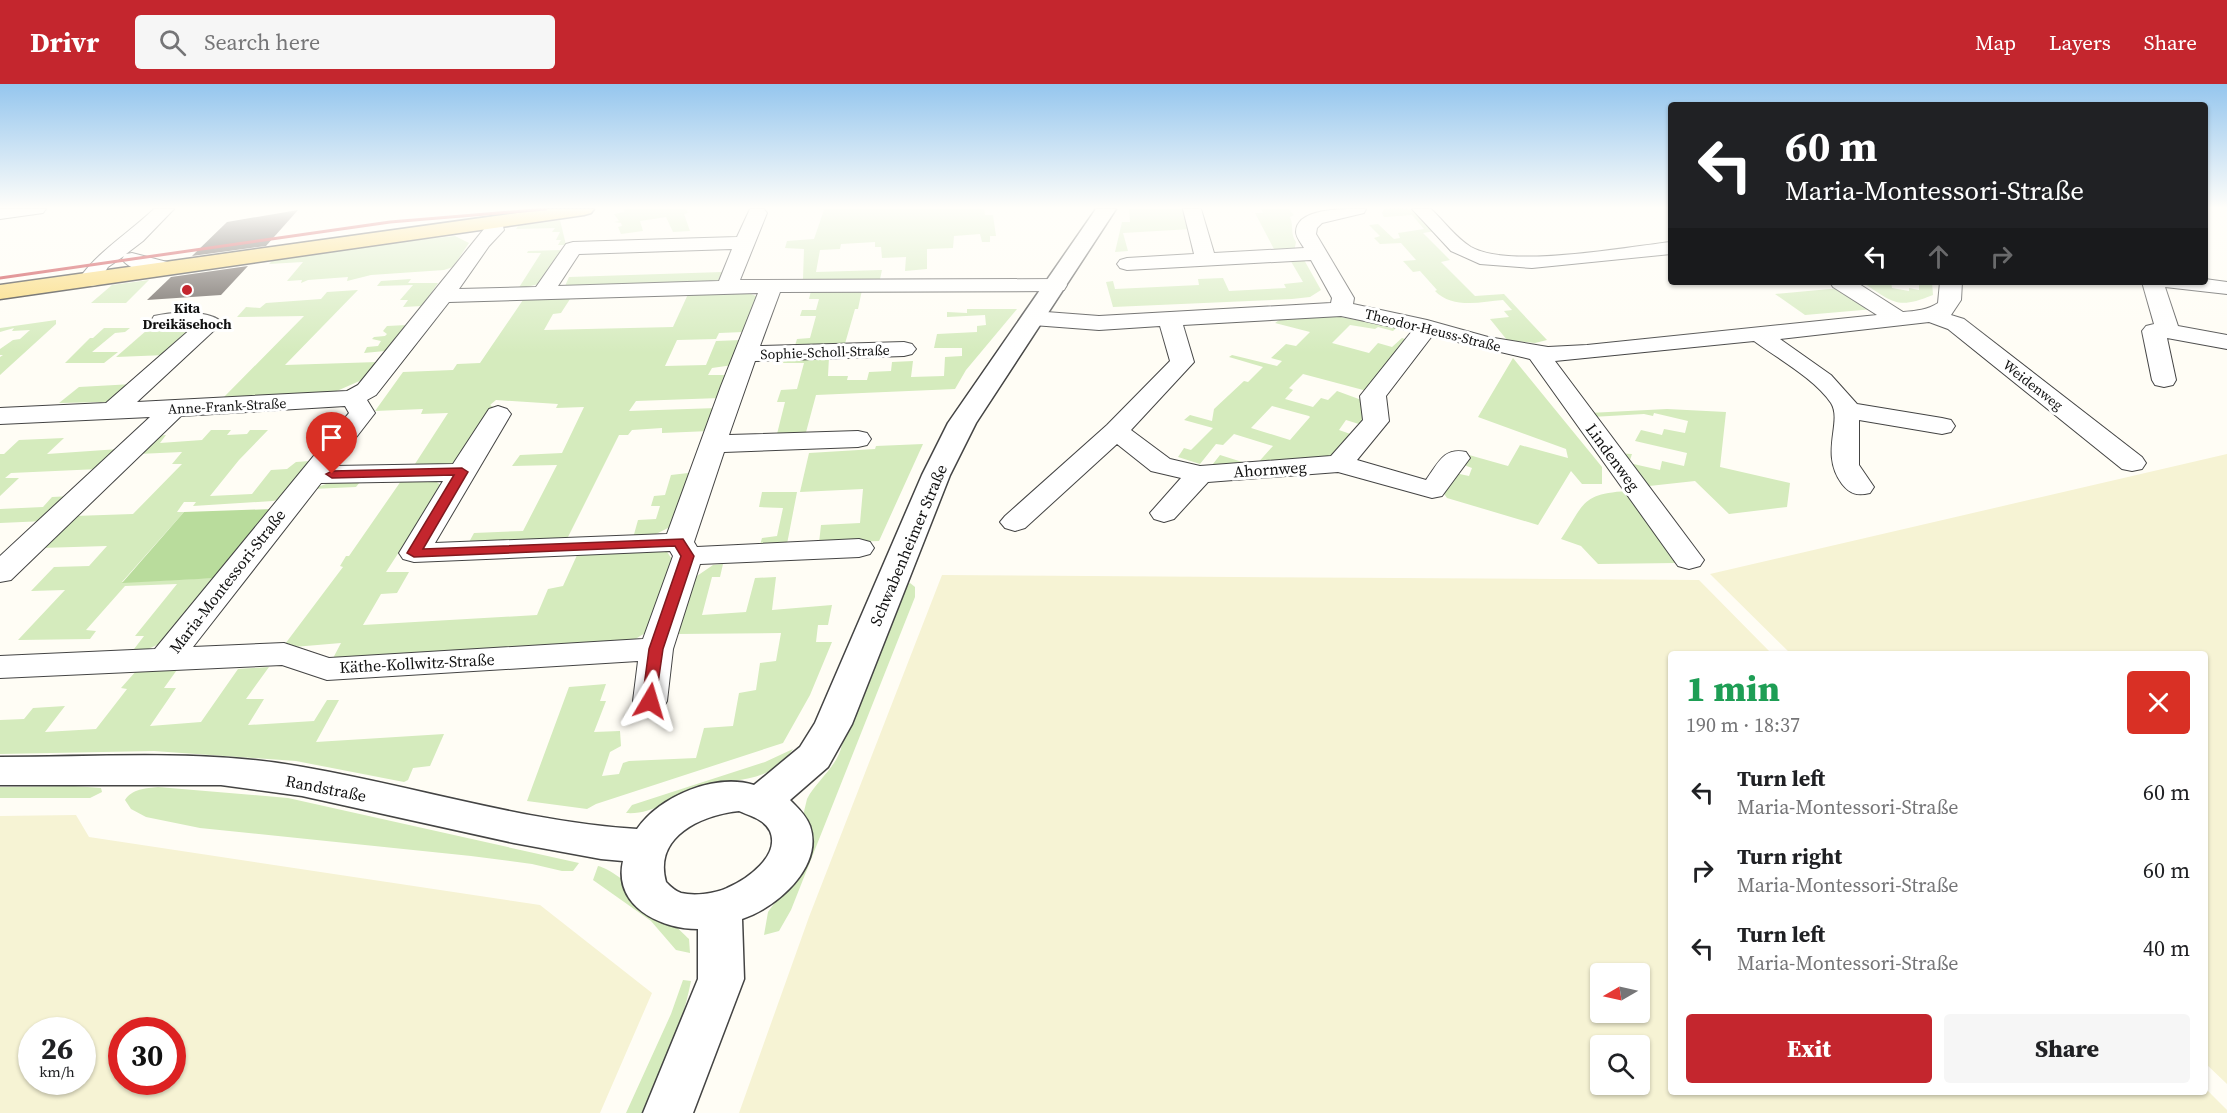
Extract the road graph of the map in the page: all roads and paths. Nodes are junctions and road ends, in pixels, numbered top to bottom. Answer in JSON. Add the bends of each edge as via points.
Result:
{"nodes":[{"id":1,"x":108,"y":257,"type":"edge"},
{"id":2,"x":259,"y":257,"type":"edge"},
{"id":3,"x":467,"y":257,"type":"edge"},
{"id":4,"x":567,"y":257,"type":"edge"},
{"id":5,"x":739,"y":257,"type":"edge"},
{"id":6,"x":1074,"y":257,"type":"edge"},
{"id":7,"x":1205,"y":257,"type":"edge"},
{"id":8,"x":1261,"y":257,"type":"edge"},
{"id":9,"x":1319,"y":257,"type":"edge"},
{"id":10,"x":1478,"y":257,"type":"edge"},
{"id":11,"x":1578,"y":257,"type":"edge"},
{"id":12,"x":132,"y":259,"type":"joint"},
{"id":13,"x":1206,"y":260,"type":"junction"},
{"id":14,"x":1127,"y":264,"type":"dead end"},
{"id":15,"x":168,"y":268,"type":"junction"},
{"id":16,"x":113,"y":276,"type":"junction"},
{"id":17,"x":89,"y":280,"type":"junction"},
{"id":18,"x":1056,"y":285,"type":"junction"},
{"id":19,"x":1846,"y":285,"type":"edge"},
{"id":20,"x":1951,"y":285,"type":"edge"},
{"id":21,"x":2153,"y":285,"type":"edge"},
{"id":22,"x":2198,"y":285,"type":"edge"},
{"id":23,"x":771,"y":286,"type":"junction"},
{"id":24,"x":727,"y":287,"type":"junction"},
{"id":25,"x":2227,"y":288,"type":"edge"},
{"id":26,"x":0,"y":292,"type":"edge"},
{"id":27,"x":543,"y":292,"type":"junction"},
{"id":28,"x":443,"y":296,"type":"junction"},
{"id":29,"x":1341,"y":309,"type":"junction"},
{"id":30,"x":1931,"y":315,"type":"junction"},
{"id":31,"x":1032,"y":318,"type":"junction"},
{"id":32,"x":1170,"y":320,"type":"junction"},
{"id":33,"x":1900,"y":320,"type":"junction"},
{"id":34,"x":162,"y":321,"type":"dead end"},
{"id":35,"x":1427,"y":327,"type":"junction"},
{"id":36,"x":2168,"y":332,"type":"junction"},
{"id":37,"x":1760,"y":335,"type":"junction"},
{"id":38,"x":2227,"y":342,"type":"edge"},
{"id":39,"x":904,"y":349,"type":"dead end"},
{"id":40,"x":745,"y":354,"type":"junction"},
{"id":41,"x":1539,"y":354,"type":"junction"},
{"id":42,"x":2164,"y":380,"type":"dead end"},
{"id":43,"x":353,"y":398,"type":"junction"},
{"id":44,"x":174,"y":409,"type":"junction"},
{"id":45,"x":113,"y":410,"type":"junction"},
{"id":46,"x":1847,"y":410,"type":"junction"},
{"id":47,"x":498,"y":414,"type":"dead end"},
{"id":48,"x":0,"y":416,"type":"edge"},
{"id":49,"x":1942,"y":425,"type":"dead end"},
{"id":50,"x":1116,"y":431,"type":"junction"},
{"id":51,"x":858,"y":439,"type":"dead end"},
{"id":52,"x":712,"y":444,"type":"junction"},
{"id":53,"x":1456,"y":458,"type":"dead end"},
{"id":54,"x":2132,"y":463,"type":"dead end"},
{"id":55,"x":1339,"y":464,"type":"junction"},
{"id":56,"x":462,"y":472,"type":"junction"},
{"id":57,"x":1200,"y":474,"type":"junction"},
{"id":58,"x":311,"y":475,"type":"junction"},
{"id":59,"x":1860,"y":487,"type":"dead end"},
{"id":60,"x":1164,"y":513,"type":"dead end"},
{"id":61,"x":1015,"y":522,"type":"dead end"},
{"id":62,"x":859,"y":548,"type":"dead end"},
{"id":63,"x":683,"y":549,"type":"junction"},
{"id":64,"x":1689,"y":560,"type":"dead end"},
{"id":65,"x":0,"y":573,"type":"edge"},
{"id":66,"x":656,"y":649,"type":"junction"},
{"id":67,"x":166,"y":658,"type":"junction"},
{"id":68,"x":0,"y":667,"type":"edge"},
{"id":69,"x":650,"y":701,"type":"dead end"},
{"id":70,"x":0,"y":771,"type":"edge"},
{"id":71,"x":762,"y":801,"type":"junction"},
{"id":72,"x":647,"y":846,"type":"junction"},
{"id":73,"x":720,"y":910,"type":"junction"},
{"id":74,"x":668,"y":1113,"type":"edge"}],
"edges":[{"from":1,"to":17,"type":"street"},
{"from":2,"to":15,"type":"main road"},
{"from":3,"to":28,"type":"street"},
{"from":4,"to":27,"type":"street"},
{"from":5,"to":24,"type":"street"},
{"from":6,"to":18,"type":"street","name":"Schwabenheimer Straße"},
{"from":7,"to":13,"type":"street"},
{"from":8,"to":13,"type":"street"},
{"from":9,"to":29,"type":"street","via":[[1343,298]]},
{"from":10,"to":11,"type":"street","via":[[1527,262]]},
{"from":12,"to":15,"type":"street"},
{"from":12,"to":16,"type":"street"},
{"from":13,"to":14,"type":"street"},
{"from":15,"to":16,"type":"main road"},
{"from":16,"to":17,"type":"main road"},
{"from":17,"to":26,"type":"main road"},
{"from":18,"to":23,"type":"street"},
{"from":18,"to":31,"type":"street","name":"Schwabenheimer Straße"},
{"from":19,"to":33,"type":"street"},
{"from":20,"to":30,"type":"street","via":[[1953,297],[1949,305]]},
{"from":21,"to":36,"type":"street"},
{"from":22,"to":25,"type":"street"},
{"from":23,"to":24,"type":"street"},
{"from":23,"to":40,"type":"street","name":"Sophie-Scholl-Straße"},
{"from":24,"to":27,"type":"street"},
{"from":27,"to":28,"type":"street"},
{"from":28,"to":43,"type":"street","via":[[367,390]]},
{"from":29,"to":32,"type":"street","name":"Theodor-Heuss-Straße"},
{"from":29,"to":35,"type":"street","name":"Theodor-Heuss-Straße"},
{"from":30,"to":33,"type":"street","name":"Theodor-Heuss-Straße"},
{"from":30,"to":54,"type":"street","name":"Weidenweg","via":[[1956,324]]},
{"from":31,"to":32,"type":"street","name":"Theodor-Heuss-Straße","via":[[1099,323]]},
{"from":31,"to":71,"type":"street","name":"Schwabenheimer Straße","via":[[957,433],[832,724],[814,757]]},
{"from":32,"to":50,"type":"street","via":[[1182,362]]},
{"from":33,"to":37,"type":"street","name":"Theodor-Heuss-Straße"},
{"from":34,"to":45,"type":"street","via":[[211,323]]},
{"from":35,"to":41,"type":"street","name":"Theodor-Heuss-Straße"},
{"from":35,"to":55,"type":"street","via":[[1373,396],[1376,421]]},
{"from":36,"to":38,"type":"street"},
{"from":36,"to":42,"type":"street","via":[[2154,331]]},
{"from":37,"to":41,"type":"street","name":"Theodor-Heuss-Straße"},
{"from":37,"to":46,"type":"street","via":[[1817,376]]},
{"from":39,"to":40,"type":"street","name":"Sophie-Scholl-Straße"},
{"from":40,"to":52,"type":"street","name":"Sophie-Scholl-Straße"},
{"from":41,"to":64,"type":"street","name":"Lindenweg"},
{"from":43,"to":44,"type":"street","name":"Anne-Frank-Straße"},
{"from":43,"to":58,"type":"street","name":"Maria-Montessori-Straße","via":[[362,413]]},
{"from":44,"to":45,"type":"street","name":"Anne-Frank-Straße"},
{"from":44,"to":65,"type":"street"},
{"from":45,"to":48,"type":"street","name":"Anne-Frank-Straße"},
{"from":46,"to":49,"type":"street"},
{"from":46,"to":59,"type":"street","via":[[1844,465]]},
{"from":47,"to":56,"type":"street"},
{"from":50,"to":57,"type":"street","name":"Ahornweg","via":[[1161,465]]},
{"from":50,"to":61,"type":"street"},
{"from":51,"to":52,"type":"street"},
{"from":52,"to":63,"type":"street","name":"Sophie-Scholl-Straße"},
{"from":53,"to":55,"type":"street","name":"Ahornweg","via":[[1435,494]]},
{"from":55,"to":57,"type":"street","name":"Ahornweg"},
{"from":56,"to":58,"type":"street"},
{"from":56,"to":63,"type":"street","via":[[414,553]]},
{"from":57,"to":60,"type":"street"},
{"from":58,"to":67,"type":"street","name":"Maria-Montessori-Straße"},
{"from":62,"to":63,"type":"street"},
{"from":63,"to":66,"type":"street","name":"Sophie-Scholl-Straße"},
{"from":66,"to":67,"type":"street","name":"Käthe-Kollwitz-Straße","via":[[327,669],[284,654]]},
{"from":66,"to":69,"type":"street","name":"Sophie-Scholl-Straße"},
{"from":67,"to":68,"type":"street","name":"Käthe-Kollwitz-Straße"},
{"from":70,"to":72,"type":"street","name":"Randstraße","via":[[222,771],[302,781],[601,843]]},
{"from":71,"to":72,"type":"street","via":[[742,796],[697,804],[676,814]]},
{"from":71,"to":73,"type":"street","via":[[780,811],[790,827],[792,846],[785,866],[769,885],[747,901]]},
{"from":72,"to":73,"type":"street","via":[[642,874],[654,898],[672,909],[695,913]]},
{"from":73,"to":74,"type":"street","via":[[721,980]]}]}
